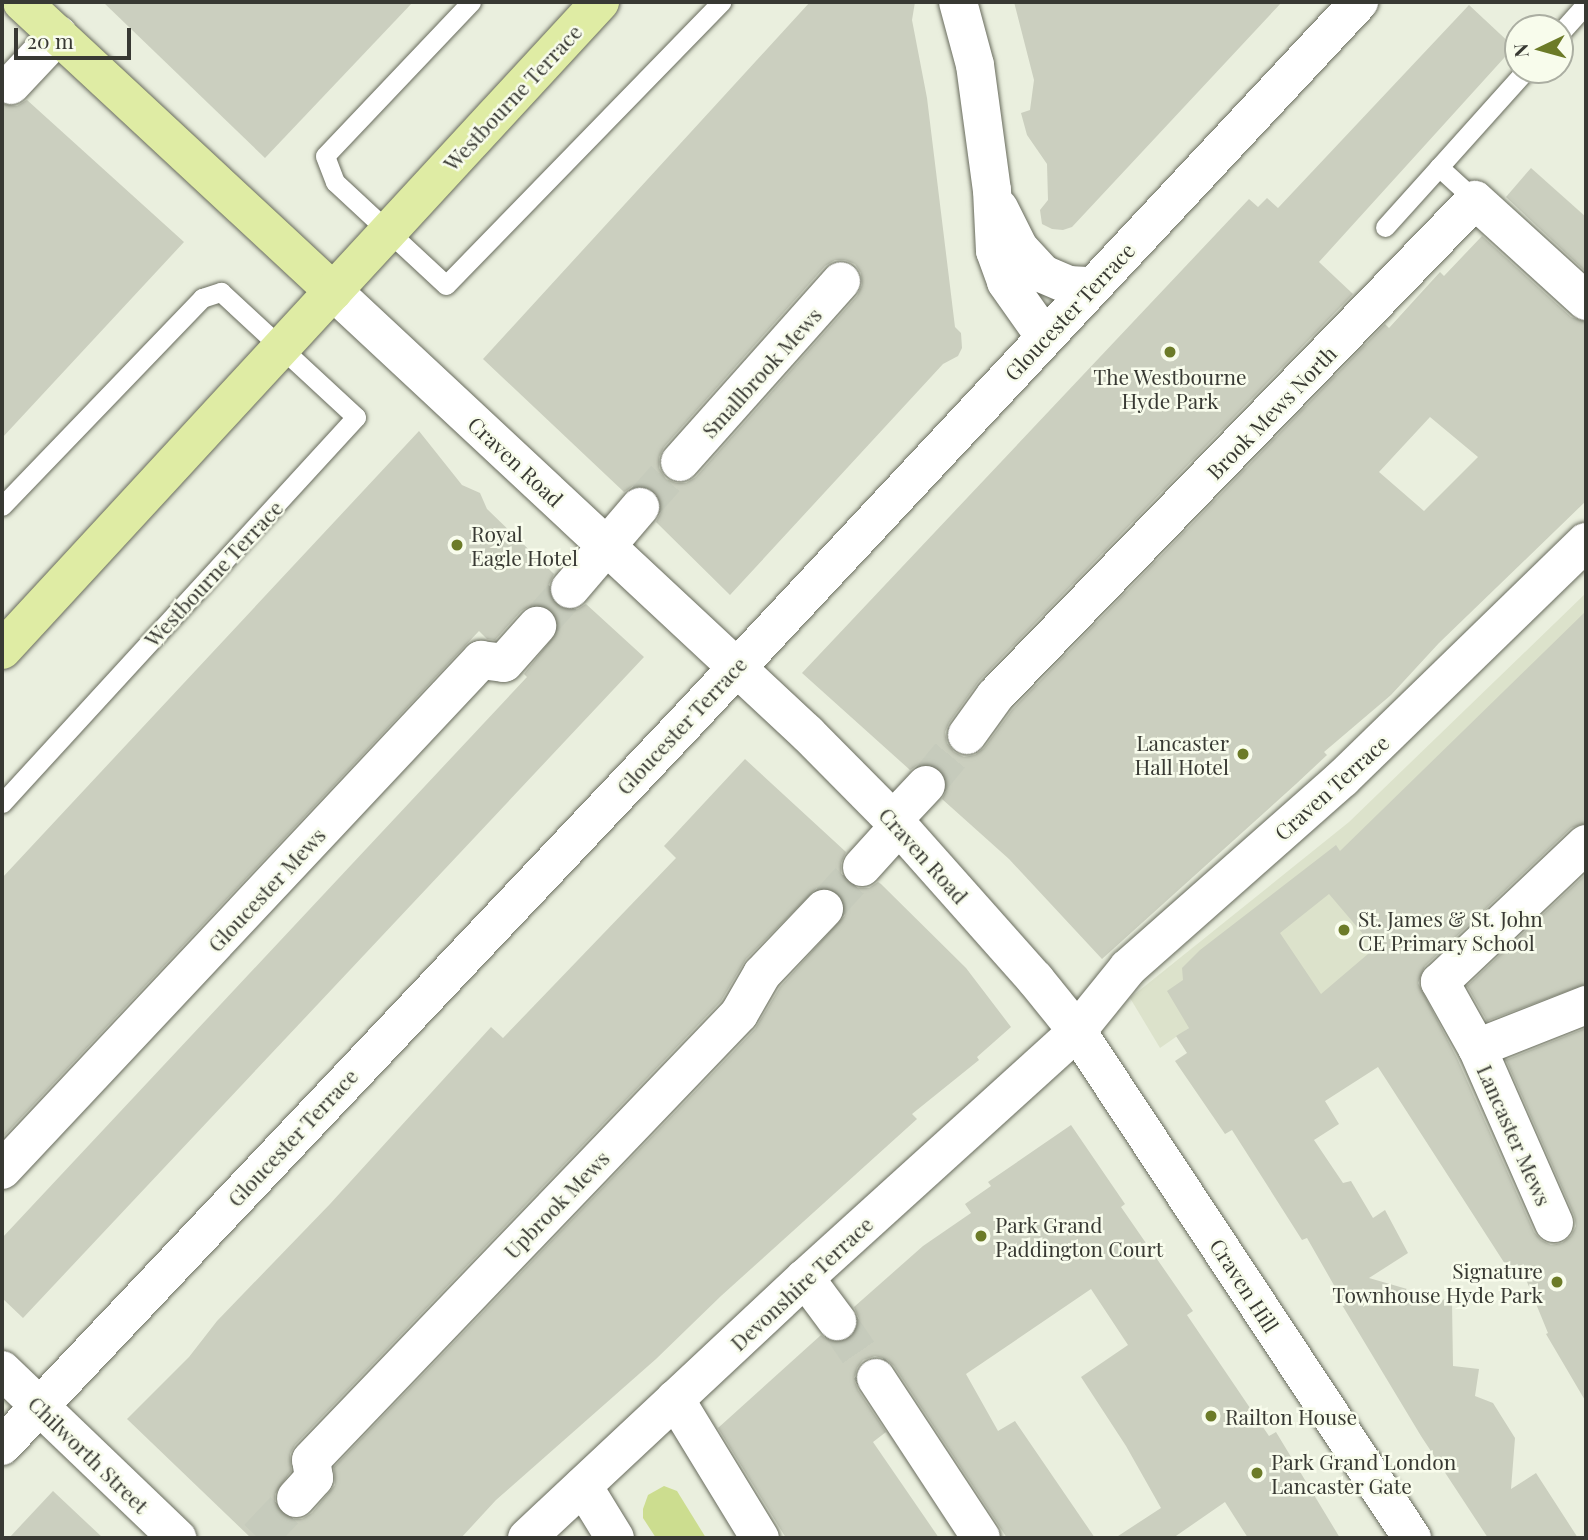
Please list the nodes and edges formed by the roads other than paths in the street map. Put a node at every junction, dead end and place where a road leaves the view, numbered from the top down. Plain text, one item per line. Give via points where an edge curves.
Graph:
1 (471, 2) edge
2 (600, 2) edge
3 (720, 2) edge
4 (958, 2) edge
5 (1359, 2) edge
6 (28, 4) edge
7 (1586, 4) edge
8 (1574, 17) edge
9 (58, 35) junction
10 (1513, 84) edge
11 (11, 85) dead end
12 (1439, 167) junction
13 (992, 190) junction
14 (1475, 200) junction
15 (1385, 227) dead end
16 (388, 232) junction
17 (841, 281) dead end
18 (1091, 286) junction
19 (333, 291) junction
20 (1586, 301) edge
21 (1045, 337) junction
22 (282, 348) junction
23 (680, 462) tunnel mouth
24 (2, 506) edge
25 (640, 508) tunnel mouth
26 (1586, 542) edge
27 (606, 545) junction
28 (570, 589) tunnel mouth
29 (537, 626) tunnel mouth
30 (2, 650) edge
31 (736, 667) junction
32 (967, 735) tunnel mouth
33 (926, 785) tunnel mouth
34 (2, 803) edge
35 (896, 823) junction
36 (1586, 844) edge
37 (862, 867) tunnel mouth
38 (824, 909) tunnel mouth
39 (1586, 1005) edge
40 (1077, 1031) junction
41 (1477, 1048) junction
42 (2, 1170) edge
43 (1554, 1223) dead end
44 (805, 1278) junction
45 (837, 1321) tunnel mouth
46 (2, 1370) edge
47 (876, 1378) tunnel mouth
48 (675, 1399) junction
49 (39, 1405) junction
50 (2, 1447) edge
51 (583, 1486) junction
52 (296, 1498) tunnel mouth
53 (177, 1538) edge
54 (527, 1538) edge
55 (615, 1538) edge
56 (760, 1538) edge
57 (981, 1538) edge
58 (1412, 1538) edge

1 - 16 lane via 325,156 335,182
2 - 16 main road, Westbourne Terrace
3 - 16 lane via 446,285
4 - 13 street via 975,65
5 - 18 street, Gloucester Terrace
6 - 9 main road, Craven Road
7 - 8 lane
9 - 11 street
9 - 19 main road, Craven Road
10 - 12 lane
12 - 14 lane
12 - 15 lane
13 - 18 street via 1009,232 1043,274 1069,285
13 - 21 street via 995,251 1006,282
14 - 20 street
14 - 32 street, Brook Mews North via 995,696
16 - 19 main road, Westbourne Terrace
17 - 23 street, Smallbrook Mews
18 - 21 street, Gloucester Terrace
19 - 22 main road, Westbourne Terrace
19 - 27 street, Craven Road
21 - 31 street, Gloucester Terrace
22 - 24 lane, Westbourne Terrace via 221,292 202,298
22 - 30 main road, Westbourne Terrace
22 - 34 lane, Westbourne Terrace via 356,417
25 - 27 street
26 - 40 street, Craven Terrace via 1351,770 1128,968
27 - 28 street
27 - 31 street, Craven Road
29 - 42 street, Gloucester Mews via 503,663 481,660
31 - 35 street, Craven Road
31 - 49 street, Gloucester Terrace
33 - 35 street
35 - 37 street
35 - 40 street, Craven Road
36 - 41 street, Lancaster Mews via 1440,982
38 - 52 street, Upbrook Mews via 762,974 739,1014 311,1460 314,1478
39 - 41 street, Lancaster Mews
40 - 44 street, Devonshire Terrace
40 - 58 street, Craven Hill
41 - 43 street, Lancaster Mews
44 - 45 street
44 - 48 street, Devonshire Terrace
46 - 49 street, Chilworth Street
47 - 57 street
48 - 51 street, Devonshire Terrace
48 - 56 street
49 - 50 street, Gloucester Terrace
49 - 53 street, Chilworth Street
51 - 54 street, Devonshire Terrace
51 - 55 street

